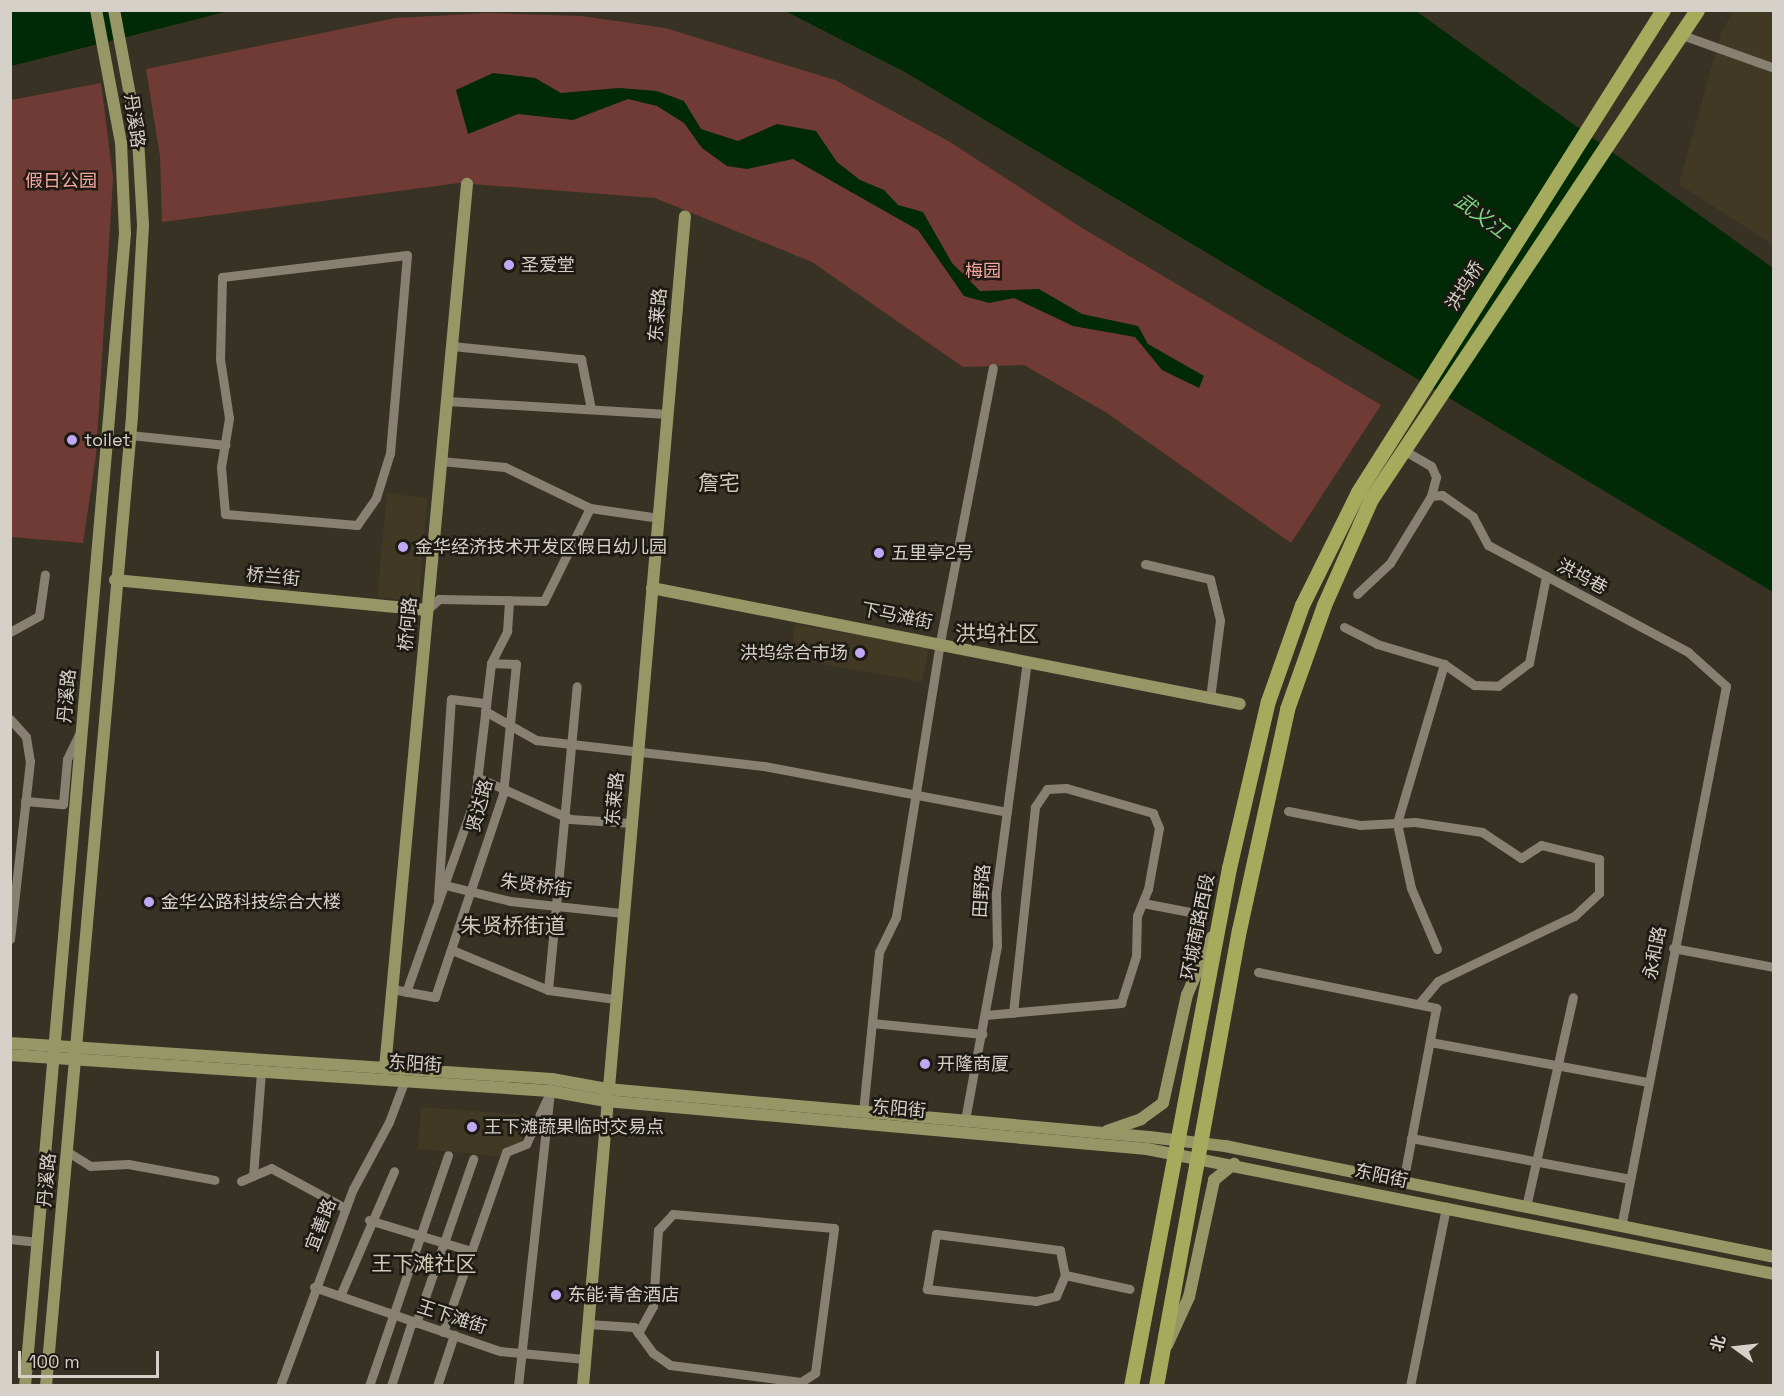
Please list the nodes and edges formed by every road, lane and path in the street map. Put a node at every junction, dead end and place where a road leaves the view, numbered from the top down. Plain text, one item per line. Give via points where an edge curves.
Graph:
1 (96, 10) edge
2 (114, 10) edge
3 (1663, 10) edge
4 (1697, 10) edge
5 (1682, 35) junction
6 (1773, 68) edge
7 (467, 184) dead end
8 (685, 216) dead end
9 (452, 346) junction
10 (993, 369) dead end
11 (447, 401) junction
12 (591, 409) junction
13 (668, 414) junction
14 (130, 435) junction
15 (225, 445) junction
16 (1405, 451) junction
17 (441, 460) junction
18 (1365, 496) junction
19 (1431, 496) junction
20 (590, 508) junction
21 (658, 518) junction
22 (1145, 564) dead end
23 (45, 574) dead end
24 (1546, 576) junction
25 (115, 580) junction
26 (652, 588) junction
27 (1357, 594) dead end
28 (509, 600) junction
29 (427, 610) junction
30 (1344, 627) dead end
31 (10, 632) edge
32 (940, 642) junction
33 (1027, 662) junction
34 (491, 663) junction
35 (1444, 664) junction
36 (578, 686) dead end
37 (1726, 686) joint
38 (1210, 698) junction
39 (1240, 704) dead end
40 (486, 707) junction
41 (10, 718) edge
42 (510, 725) junction
43 (82, 728) junction
44 (571, 744) junction
45 (637, 753) junction
46 (477, 777) junction
47 (504, 787) junction
48 (915, 798) junction
49 (25, 801) junction
50 (1288, 811) dead end
51 (1007, 812) junction
52 (564, 816) junction
53 (631, 823) junction
54 (1397, 823) junction
55 (20, 835) junction
56 (10, 845) edge
57 (445, 885) junction
58 (471, 891) junction
59 (1143, 903) junction
60 (555, 906) junction
61 (437, 910) junction
62 (623, 913) junction
63 (1195, 913) dead end
64 (1219, 919) junction
65 (10, 939) edge
66 (1673, 948) junction
67 (1437, 949) dead end
68 (452, 950) junction
69 (1773, 967) edge
70 (1258, 972) dead end
71 (392, 989) junction
72 (548, 990) junction
73 (406, 992) junction
74 (1573, 997) dead end
75 (615, 999) junction
76 (1419, 1004) junction
77 (1013, 1013) junction
78 (985, 1016) junction
79 (872, 1023) junction
80 (982, 1034) junction
81 (1430, 1042) junction
82 (10, 1043) edge
83 (56, 1053) junction
84 (10, 1055) edge
85 (77, 1055) junction
86 (1556, 1065) junction
87 (385, 1068) junction
88 (261, 1072) junction
89 (404, 1082) junction
90 (1648, 1082) junction
91 (550, 1091) junction
92 (606, 1095) junction
93 (863, 1112) junction
94 (965, 1120) junction
95 (1102, 1133) junction
96 (1411, 1138) junction
97 (1173, 1147) junction
98 (1197, 1150) junction
99 (68, 1152) junction
100 (448, 1155) dead end
101 (473, 1159) dead end
102 (1536, 1161) junction
103 (1234, 1164) junction
104 (394, 1171) dead end
105 (253, 1176) junction
106 (1630, 1179) junction
107 (214, 1180) dead end
108 (241, 1181) dead end
109 (1403, 1182) junction
110 (1526, 1207) junction
111 (345, 1208) junction
112 (1446, 1208) junction
113 (369, 1220) junction
114 (1621, 1227) junction
115 (419, 1236) junction
116 (10, 1239) edge
117 (38, 1242) junction
118 (444, 1242) junction
119 (471, 1251) junction
120 (1773, 1257) edge
121 (1773, 1274) edge
122 (1065, 1275) junction
123 (314, 1287) junction
124 (1130, 1289) dead end
125 (340, 1296) junction
126 (392, 1315) junction
127 (414, 1322) junction
128 (588, 1324) junction
129 (443, 1332) junction
130 (638, 1333) junction
131 (454, 1335) junction
132 (521, 1354) junction
133 (585, 1359) junction
134 (1160, 1360) junction
135 (25, 1386) edge
136 (46, 1386) edge
137 (280, 1386) edge
138 (369, 1386) edge
139 (391, 1386) edge
140 (437, 1386) edge
141 (518, 1386) edge
142 (583, 1386) edge
143 (1131, 1386) edge
144 (1156, 1386) edge
145 (1410, 1386) edge

1 - 43 main road, 丹溪路 via 121,143 125,234
2 - 14 main road, 丹溪路 via 138,138 143,225
3 - 18 main road, 洪坞桥
4 - 5 main road
5 - 6 street
5 - 16 main road
7 - 9 main road, 桥何路
8 - 13 main road, 东莱路
9 - 11 main road, 桥何路
9 - 12 street via 581,359
10 - 32 street
11 - 12 street
11 - 17 main road, 桥何路
12 - 13 street
13 - 21 main road, 东莱路
14 - 15 street
14 - 25 main road, 丹溪路
15 - 15 street via 225,514 357,525 376,498 390,453 407,255 222,277 220,359 229,417
16 - 18 main road
16 - 19 street via 1431,466 1436,477
17 - 20 street via 505,467
17 - 29 main road, 桥何路
18 - 64 main road, 环城南路西段 via 1302,605 1268,701
18 - 98 main road via 1287,709
19 - 24 street, 洪坞巷 via 1442,495 1473,517 1488,545
19 - 27 street via 1390,562
20 - 21 street
20 - 28 street via 544,601
21 - 26 main road, 东莱路
22 - 38 street via 1210,579 1220,620
23 - 31 street via 39,616
24 - 35 street via 1529,663 1519,675 1498,686 1474,685
24 - 37 street, 洪坞巷 via 1688,652
25 - 29 main road, 桥兰街
25 - 85 main road, 丹溪路
26 - 32 main road, 下马滩街
26 - 45 main road, 东莱路
28 - 29 street via 439,599
28 - 34 street via 507,631
29 - 71 main road, 桥何路
30 - 35 street via 1377,644
32 - 33 main road, 下马滩街
32 - 48 street
33 - 38 main road, 下马滩街
33 - 51 street, 田野路
34 - 40 street
34 - 42 street, 贤达路 via 516,664
35 - 54 street
36 - 44 street
37 - 66 street, 永和路
38 - 39 main road, 下马滩街
40 - 42 street
40 - 46 street
40 - 61 street via 451,699
41 - 49 street via 26,736
42 - 44 street via 536,740
42 - 47 street, 贤达路
43 - 49 street via 67,759 63,804
43 - 83 main road, 丹溪路
44 - 45 street
44 - 52 street
45 - 48 street via 764,766
45 - 53 main road, 东莱路
46 - 47 street
46 - 57 street
47 - 52 street
47 - 58 street, 贤达路
48 - 51 street
48 - 79 street via 896,917 879,952
49 - 55 street
50 - 54 street via 1360,825
51 - 78 street, 田野路 via 996,893 997,946
52 - 53 street
52 - 60 street
53 - 62 main road, 东莱路
54 - 67 street via 1411,888
54 - 76 street via 1482,832 1521,858 1541,845 1599,859 1599,893 1574,916 1438,981
55 - 56 street
55 - 65 street
57 - 58 street, 朱贤桥街
57 - 61 street
58 - 60 street, 朱贤桥街
58 - 68 street, 贤达路
59 - 63 street
59 - 77 street via 1136,956 1121,1003
59 - 77 street via 1159,828 1153,813 1066,788 1047,789 1035,807
60 - 62 street, 朱贤桥街
60 - 72 street
61 - 73 street
62 - 75 main road, 东莱路
64 - 95 main road via 1187,995 1163,1103 1141,1119
64 - 97 main road, 环城南路西段
66 - 69 street
66 - 90 street, 永和路
68 - 72 street
68 - 73 street, 贤达路 via 435,997
70 - 76 street
71 - 73 street, 贤达路
71 - 87 main road, 桥何路
72 - 75 street
74 - 86 street
75 - 92 main road, 东莱路
76 - 81 street via 1436,1008
77 - 78 street
78 - 80 street, 田野路
79 - 80 street
79 - 93 street
80 - 94 street, 田野路
81 - 86 street
81 - 96 street
82 - 83 main road, 东阳街
83 - 84 main road, 东阳街
83 - 85 main road, 东阳街
83 - 117 main road, 丹溪路
85 - 87 main road, 东阳街
85 - 88 main road, 东阳街
85 - 99 main road, 丹溪路
86 - 90 street
86 - 102 street
87 - 92 main road, 东阳街 via 552,1079
88 - 89 main road, 东阳街
88 - 105 street
89 - 91 main road, 东阳街
89 - 111 street, 宜善路
90 - 106 street, 永和路
91 - 92 main road, 东阳街
91 - 119 street via 526,1144 506,1152
91 - 132 street
92 - 93 main road, 东阳街
92 - 97 main road, 东阳街
92 - 128 main road, 东莱路
93 - 94 main road, 东阳街
94 - 95 main road, 东阳街
95 - 97 main road, 东阳街
96 - 102 street
96 - 109 street
97 - 98 main road, 东阳街
97 - 143 main road, 环城南路西段
98 - 103 main road, 东阳街
98 - 109 main road, 东阳街
98 - 134 main road
99 - 107 street via 90,1166 128,1164
99 - 136 main road, 丹溪路
100 - 115 street
101 - 118 street
102 - 106 street
102 - 110 street
103 - 112 main road, 东阳街
103 - 134 main road via 1214,1180 1189,1297
104 - 113 street
105 - 108 street
105 - 111 street via 271,1168
106 - 114 street, 永和路
109 - 110 main road, 东阳街
110 - 114 main road, 东阳街
111 - 123 street, 宜善路
112 - 121 main road, 东阳街
112 - 145 street
113 - 115 street
113 - 125 street
114 - 120 main road, 东阳街
115 - 118 street
115 - 126 street
116 - 117 street
117 - 135 main road, 丹溪路
118 - 119 street
118 - 127 street
119 - 129 street
122 - 122 street via 1060,1250 936,1234 927,1289 1036,1301 1056,1296
122 - 124 street
123 - 125 street, 王下滩街
123 - 137 street, 宜善路
125 - 126 street, 王下滩街
126 - 127 street, 王下滩街
126 - 138 street
127 - 129 street, 王下滩街
127 - 139 street
128 - 130 street via 634,1328
128 - 133 main road, 东莱路
129 - 131 street, 王下滩街
130 - 130 street via 670,1365 801,1382 815,1373 834,1228 673,1214 658,1230 653,1306
131 - 132 street, 王下滩街
131 - 140 street
132 - 133 street, 王下滩街
132 - 141 street
133 - 142 main road, 东莱路
134 - 144 main road

